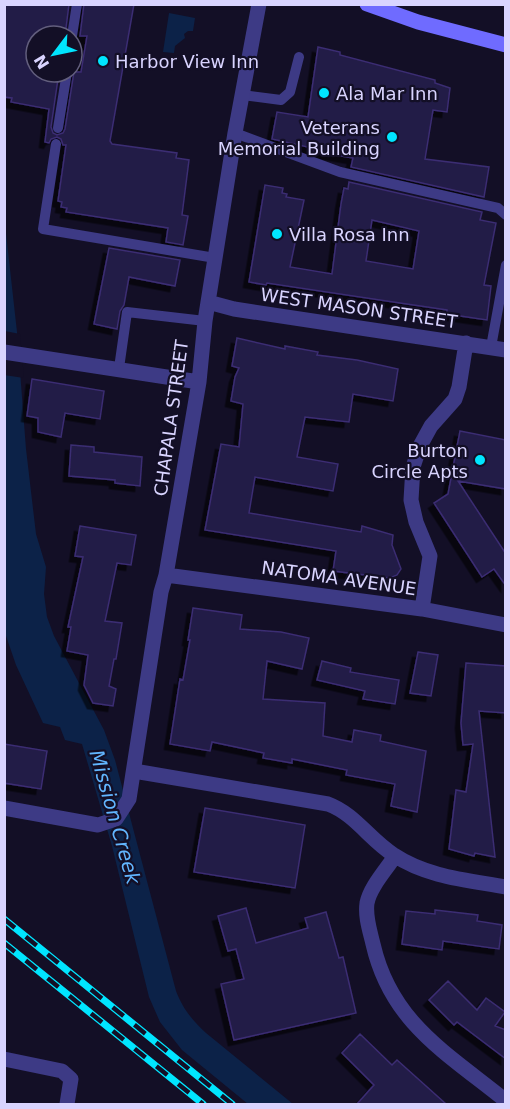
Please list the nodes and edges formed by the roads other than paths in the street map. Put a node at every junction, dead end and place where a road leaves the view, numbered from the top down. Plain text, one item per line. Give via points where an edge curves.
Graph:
1 (77, 4) edge
2 (259, 4) edge
3 (367, 4) edge
4 (74, 24) edge
5 (506, 45) edge
6 (299, 57) dead end
7 (65, 84) edge
8 (242, 95) junction
9 (58, 128) dead end
10 (235, 133) junction
11 (56, 144) dead end
12 (506, 215) edge
13 (215, 258) junction
14 (506, 265) edge
15 (208, 302) junction
16 (204, 321) junction
17 (466, 343) junction
18 (498, 348) edge
19 (4, 352) edge
20 (119, 368) junction
21 (199, 382) junction
22 (166, 575) junction
23 (422, 609) junction
24 (506, 625) edge
25 (134, 771) junction
26 (4, 808) edge
27 (395, 856) junction
28 (506, 887) edge
29 (4, 1059) edge
30 (506, 1101) edge
31 (67, 1104) edge

1 - 4 lane
2 - 8 street, CHAPALA STREET
3 - 5 main road
6 - 8 lane via 290,92 281,100
7 - 9 lane
8 - 10 street, CHAPALA STREET
10 - 12 lane via 340,172 498,208
10 - 13 street, CHAPALA STREET
11 - 13 lane via 43,229
13 - 15 street, CHAPALA STREET
14 - 18 lane
15 - 16 street, CHAPALA STREET
15 - 17 street, WEST MASON STREET
16 - 20 lane via 128,312
16 - 21 street, CHAPALA STREET
17 - 18 street, WEST MASON STREET
17 - 23 street via 455,399 431,426 413,467 411,500 430,556
19 - 20 street
20 - 21 street
21 - 22 street, CHAPALA STREET
22 - 23 street, NATOMA AVENUE
22 - 25 street, CHAPALA STREET
23 - 24 street, NATOMA AVENUE
25 - 26 street, CHAPALA STREET via 126,805 103,825
25 - 27 street via 328,804 341,809
27 - 28 street via 440,875
27 - 30 street via 372,891 366,913 385,983 425,1036
29 - 31 street via 62,1071 71,1079

